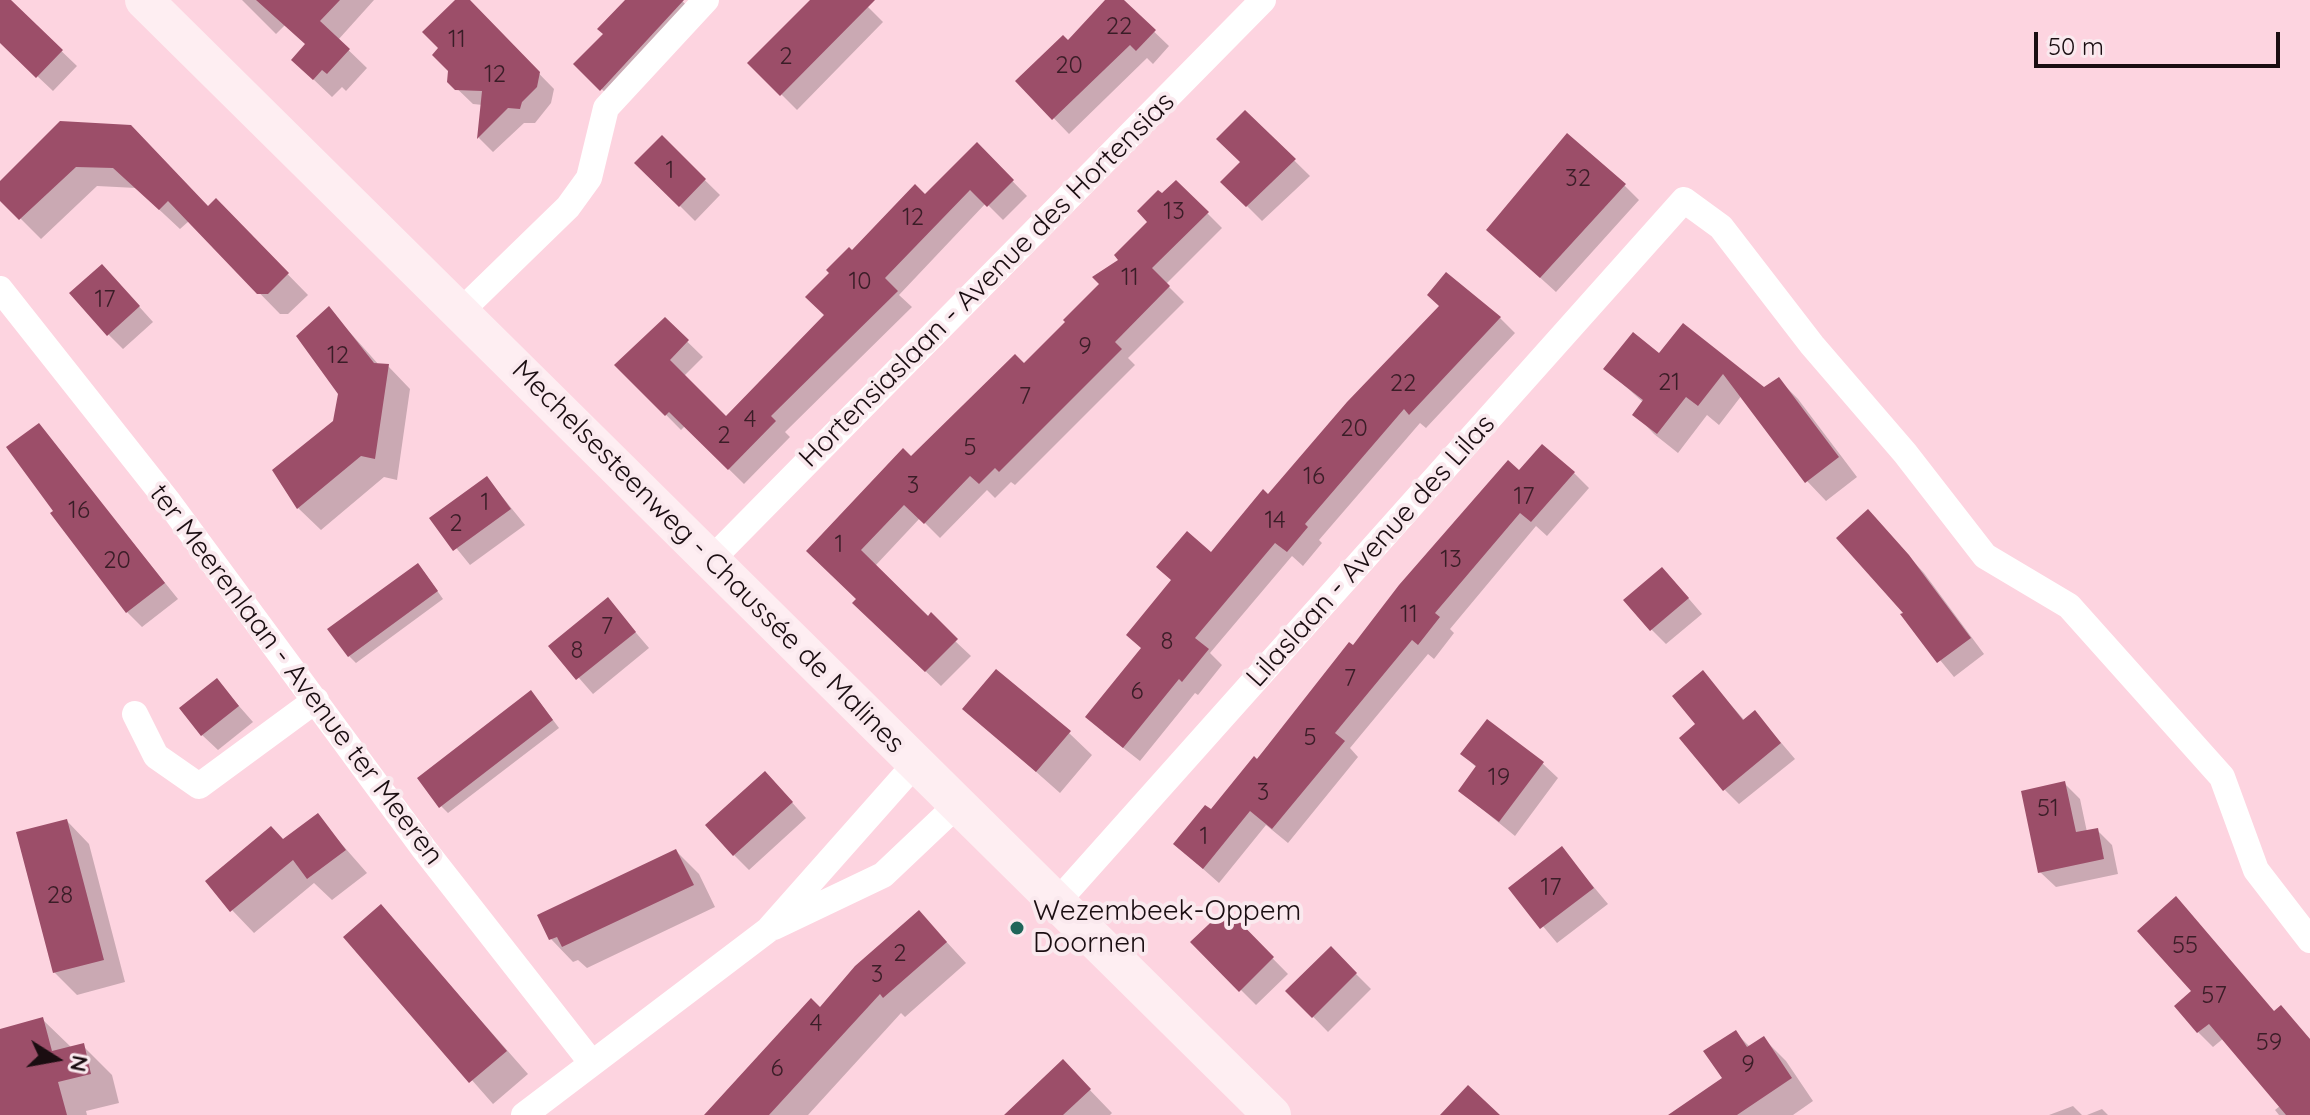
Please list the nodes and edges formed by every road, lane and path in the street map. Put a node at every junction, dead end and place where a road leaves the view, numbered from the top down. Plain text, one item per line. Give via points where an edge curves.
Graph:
1 (144, 0) edge
2 (706, 0) edge
3 (1263, 0) edge
4 (0, 289) edge
5 (460, 312) junction
6 (711, 560) junction
7 (316, 700) junction
8 (135, 714) dead end
9 (916, 763) junction
10 (958, 804) junction
11 (1057, 902) junction
12 (768, 930) junction
13 (2310, 940) edge
14 (591, 1062) junction
15 (524, 1115) edge
16 (1272, 1115) edge

1 - 5 main road, Mechelsesteenweg - Chaussée de Malines
2 - 5 street via 606,108 589,178 568,207
3 - 6 street, Hortensiaslaan - Avenue des Hortensias
4 - 7 street, ter Meerenlaan - Avenue ter Meeren
5 - 6 main road, Mechelsesteenweg - Chaussée de Malines
6 - 9 main road, Mechelsesteenweg - Chaussée de Malines
7 - 8 street via 199,786 156,756
7 - 14 street, ter Meerenlaan - Avenue ter Meeren via 424,849
9 - 10 main road, Mechelsesteenweg - Chaussée de Malines
9 - 12 street
10 - 11 main road, Mechelsesteenweg - Chaussée de Malines
10 - 12 street via 883,875
11 - 13 street, Lilaslaan - Avenue des Lilas via 1684,200 1721,227 1985,556 2069,606 2222,777 2256,870
11 - 16 main road, Mechelsesteenweg - Chaussée de Malines
12 - 14 street
14 - 15 street

